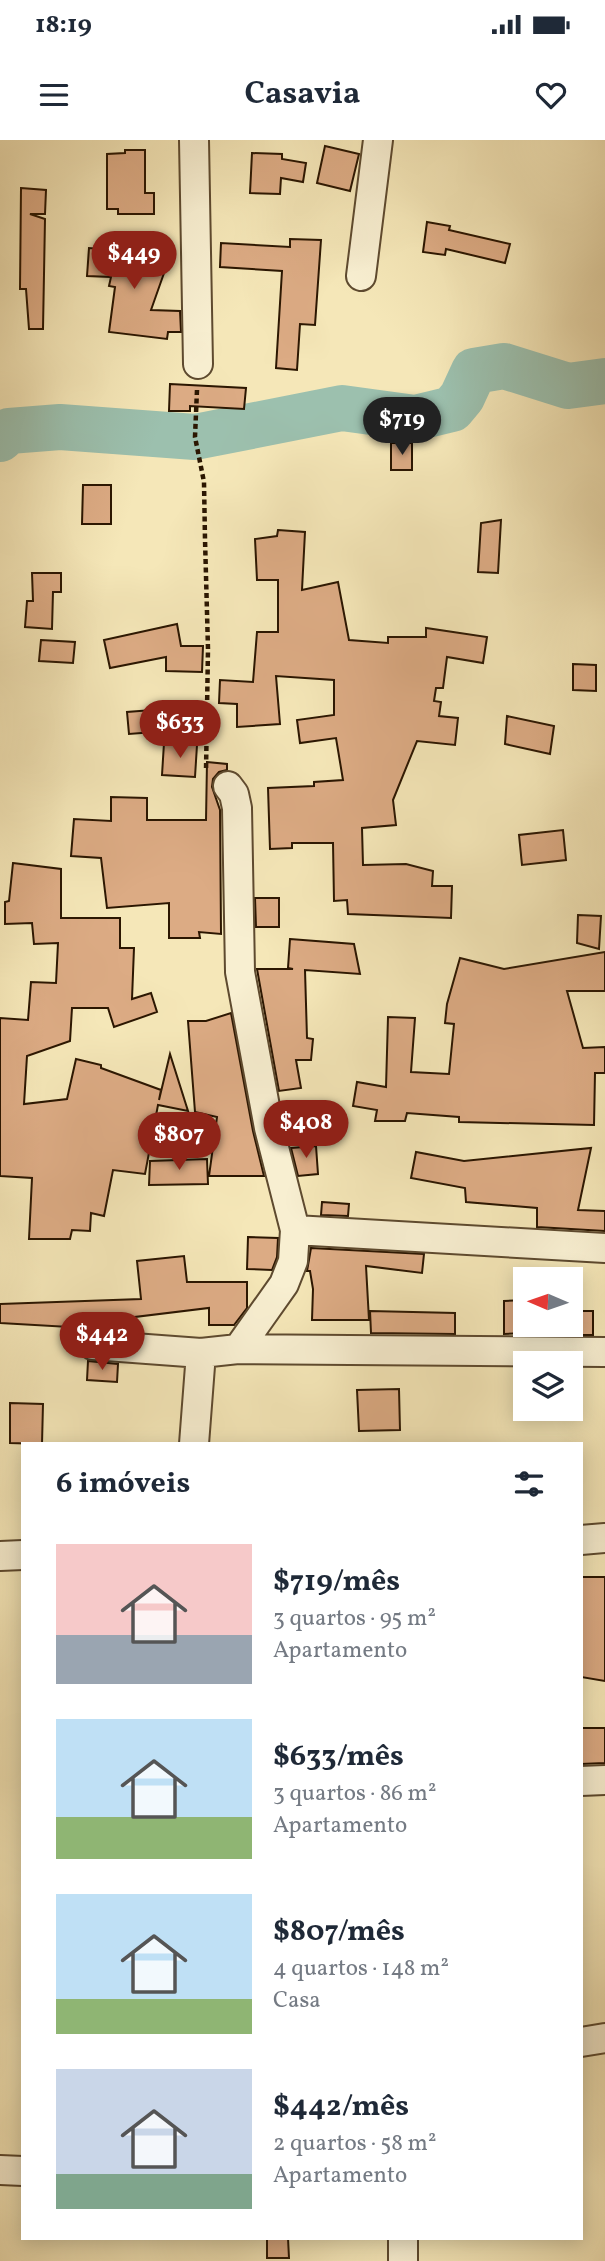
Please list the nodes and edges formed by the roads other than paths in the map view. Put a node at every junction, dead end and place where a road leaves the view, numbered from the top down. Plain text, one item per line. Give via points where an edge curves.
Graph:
1 (194, 140) edge
2 (378, 140) edge
3 (361, 276) dead end
4 (198, 364) road end
5 (228, 786) road end
6 (295, 1230) junction
7 (605, 1248) edge
8 (93, 1345) dead end
9 (238, 1349) junction
10 (605, 1352) edge
11 (201, 1353) junction
12 (194, 1442) edge
13 (605, 1538) edge
14 (583, 1540) edge
15 (21, 1555) edge
16 (0, 1556) edge
17 (605, 1780) edge
18 (583, 1781) edge
19 (605, 2038) edge
20 (583, 2042) edge
21 (0, 2171) edge
22 (21, 2171) edge
23 (403, 2240) edge
24 (403, 2261) edge

1 - 4 street
2 - 3 street
5 - 6 street via 237,808 240,972 269,1128
6 - 7 street
6 - 9 street via 293,1261 284,1284
8 - 11 street
9 - 10 street
9 - 11 street
11 - 12 street
13 - 14 street
15 - 16 street
17 - 18 street
19 - 20 street
21 - 22 street
23 - 24 street

